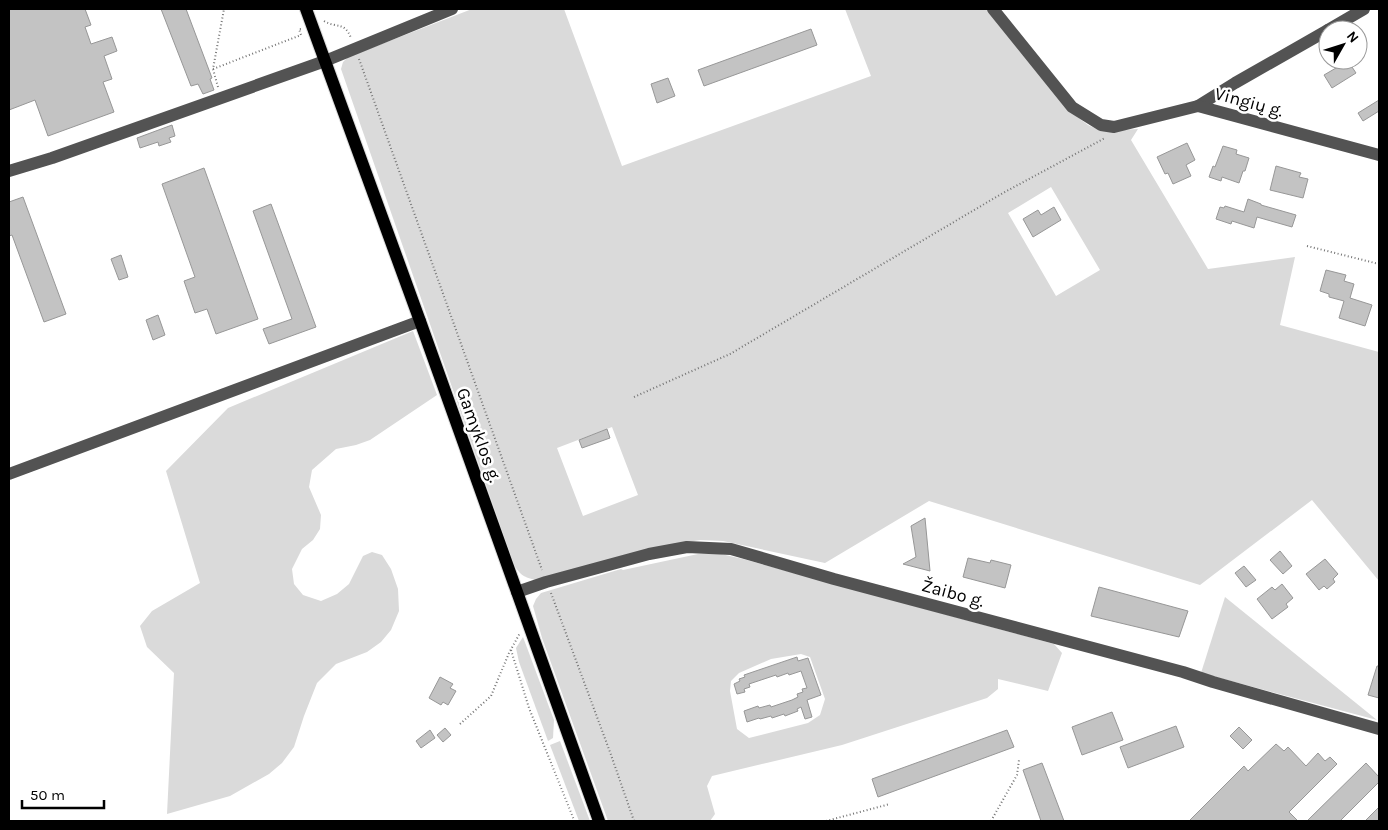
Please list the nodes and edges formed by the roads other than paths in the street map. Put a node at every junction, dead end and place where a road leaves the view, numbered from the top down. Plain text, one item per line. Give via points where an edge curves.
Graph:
1 (306, 9) edge
2 (452, 9) edge
3 (993, 9) edge
4 (1364, 9) edge
5 (1345, 20) edge
6 (1318, 36) edge
7 (325, 61) junction
8 (1198, 106) junction
9 (1379, 154) edge
10 (9, 171) edge
11 (420, 321) junction
12 (9, 474) edge
13 (517, 592) junction
14 (1379, 729) edge
15 (599, 821) edge

1 - 7 main road, Gamyklos g.
2 - 7 street
3 - 8 street via 1072,107 1100,125 1114,127
4 - 5 street, Vingių g.
6 - 8 street, Vingių g.
7 - 10 street
7 - 11 main road, Gamyklos g.
8 - 9 street, Vingių g.
11 - 12 street
11 - 13 main road, Gamyklos g.
13 - 14 street, Žaibo g. via 687,546 731,549
13 - 15 main road, Gamyklos g.

